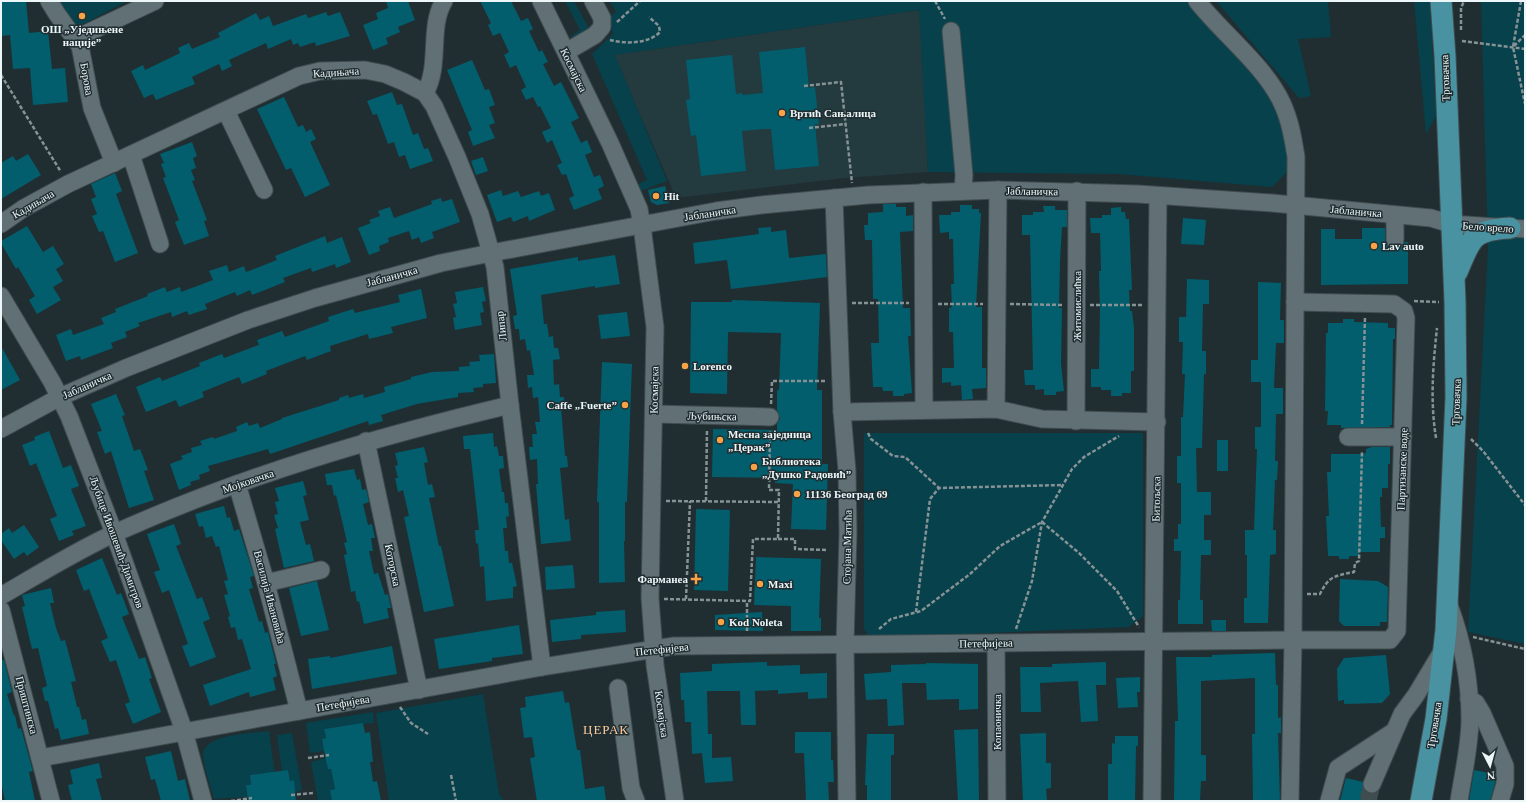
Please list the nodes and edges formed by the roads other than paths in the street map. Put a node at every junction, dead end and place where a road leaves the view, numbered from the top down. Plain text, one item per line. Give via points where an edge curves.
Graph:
1 (49, 1) edge
2 (155, 1) edge
3 (444, 1) edge
4 (541, 1) edge
5 (593, 1) edge
6 (1197, 1) edge
7 (1441, 1) edge
8 (951, 31) road end
9 (83, 34) dead end
10 (566, 52) junction
11 (424, 93) junction
12 (226, 111) junction
13 (131, 155) junction
14 (114, 163) junction
15 (264, 190) dead end
16 (998, 190) junction
17 (963, 191) junction
18 (1077, 191) junction
19 (923, 192) junction
20 (1158, 196) junction
21 (834, 198) junction
22 (1297, 206) junction
23 (1395, 215) junction
24 (1, 224) edge
25 (1451, 224) junction
26 (642, 226) junction
27 (1517, 228) edge
28 (1395, 240) dead end
29 (160, 244) dead end
30 (491, 253) junction
31 (1454, 278) junction
32 (1, 296) edge
33 (1295, 302) junction
34 (60, 397) junction
35 (510, 405) junction
36 (996, 409) junction
37 (924, 410) junction
38 (842, 412) junction
39 (654, 414) junction
40 (770, 417) road end
41 (1076, 421) junction
42 (1157, 422) junction
43 (1, 429) edge
44 (1355, 437) road end
45 (1403, 438) junction
46 (366, 441) junction
47 (237, 484) junction
48 (114, 533) junction
49 (321, 570) dead end
50 (266, 583) junction
51 (1, 596) edge
52 (1448, 602) junction
53 (1, 610) edge
54 (1147, 637) junction
55 (1293, 640) junction
56 (1004, 643) junction
57 (854, 644) junction
58 (654, 648) junction
59 (1444, 648) junction
60 (542, 667) junction
61 (618, 688) dead end
62 (419, 690) junction
63 (1469, 698) junction
64 (299, 711) junction
65 (184, 731) junction
66 (1393, 732) junction
67 (40, 758) junction
68 (1372, 784) tunnel mouth
69 (1461, 800) edge
70 (51, 801) edge
71 (203, 801) edge
72 (636, 801) edge
73 (675, 801) edge
74 (847, 801) edge
75 (997, 801) edge
76 (1152, 801) edge
77 (1290, 801) edge
78 (1329, 801) edge
79 (1421, 801) edge
80 (1500, 801) edge

1 - 14 street, Борова via 80,46 92,108
2 - 9 street
3 - 11 street via 438,14 431,80
4 - 10 street, Космајска
5 - 10 street via 603,22 597,34
6 - 22 street via 1263,73 1282,102 1295,150
7 - 25 main road, Трговачка
8 - 17 street via 964,175
10 - 26 street, Космајска via 639,209
11 - 12 street, Кадињача via 385,74 365,70 320,71 299,76
11 - 30 street, Липар via 434,106 454,150 480,214
12 - 13 street, Кадињача
12 - 15 street
13 - 14 street, Кадињача
13 - 29 street
14 - 24 street, Кадињача via 68,184
16 - 17 street, Јабланичка
16 - 18 street, Јабланичка
16 - 36 street
17 - 19 street, Јабланичка
18 - 20 street, Јабланичка
18 - 41 street, Житомислићка
19 - 21 street, Јабланичка
19 - 37 street
20 - 22 street, Јабланичка
20 - 42 street, Битољска
21 - 26 street, Јабланичка via 716,211
21 - 38 street, Стојана Матића
22 - 23 street, Јабланичка
22 - 33 street
23 - 25 street, Јабланичка via 1431,218
23 - 28 street
25 - 27 street, Бело врело
25 - 31 main road, Трговачка
26 - 30 street, Јабланичка via 619,228
26 - 39 street, Космајска via 655,327
27 - 31 main road via 1486,230 1476,236 1465,251
30 - 34 street, Јабланичка via 441,263 359,285 256,317 169,350
30 - 35 street, Липар via 495,267
31 - 52 main road, Трговачка via 1457,367
32 - 34 street, Љубице Ивошевић-Димитров
33 - 45 street, Партизанске воде via 1394,304 1404,311 1406,318
33 - 55 street
34 - 43 street, Јабланичка
34 - 48 street, Љубице Ивошевић-Димитров
35 - 46 street, Мојковачка
35 - 60 street, Липар
36 - 37 street
36 - 41 street via 1042,419
37 - 38 street
38 - 57 street, Стојана Матића via 846,448
39 - 40 street, Љубињска
39 - 58 street, Космајска via 650,502 650,598
41 - 42 street
42 - 54 street, Битољска
44 - 45 street
45 - 55 street, Партизанске воде via 1397,631 1390,640
46 - 47 street, Мојковачка
46 - 62 street, Которска
47 - 48 street, Мојковачка
47 - 50 street, Василија Ивановића
48 - 51 street, Мојковачка via 65,558
48 - 65 street, Љубице Ивошевић-Димитров
49 - 50 street
50 - 64 street, Василија Ивановића
52 - 59 main road, Трговачка
52 - 63 street via 1459,634
53 - 67 street, Приштинска
54 - 55 street, Петефијева
54 - 56 street, Петефијева
54 - 76 street, Битољска
55 - 77 street
56 - 57 street, Петефијева
56 - 75 street, Копаоничка
57 - 58 street, Петефијева
57 - 74 street, Стојана Матића
58 - 60 street, Петефијева
58 - 73 street, Космајска
59 - 66 street
59 - 79 main road, Трговачка via 1436,719
60 - 62 street, Петефијева
61 - 72 street via 631,788
62 - 64 street, Петефијева
63 - 69 street via 1470,719
63 - 80 street via 1476,703 1482,713 1504,766 1506,784
64 - 65 street, Петефијева
65 - 67 street, Петефијева
65 - 71 street, Љубице Ивошевић-Димитров
66 - 68 street
66 - 78 street via 1338,768
67 - 70 street, Приштинска

